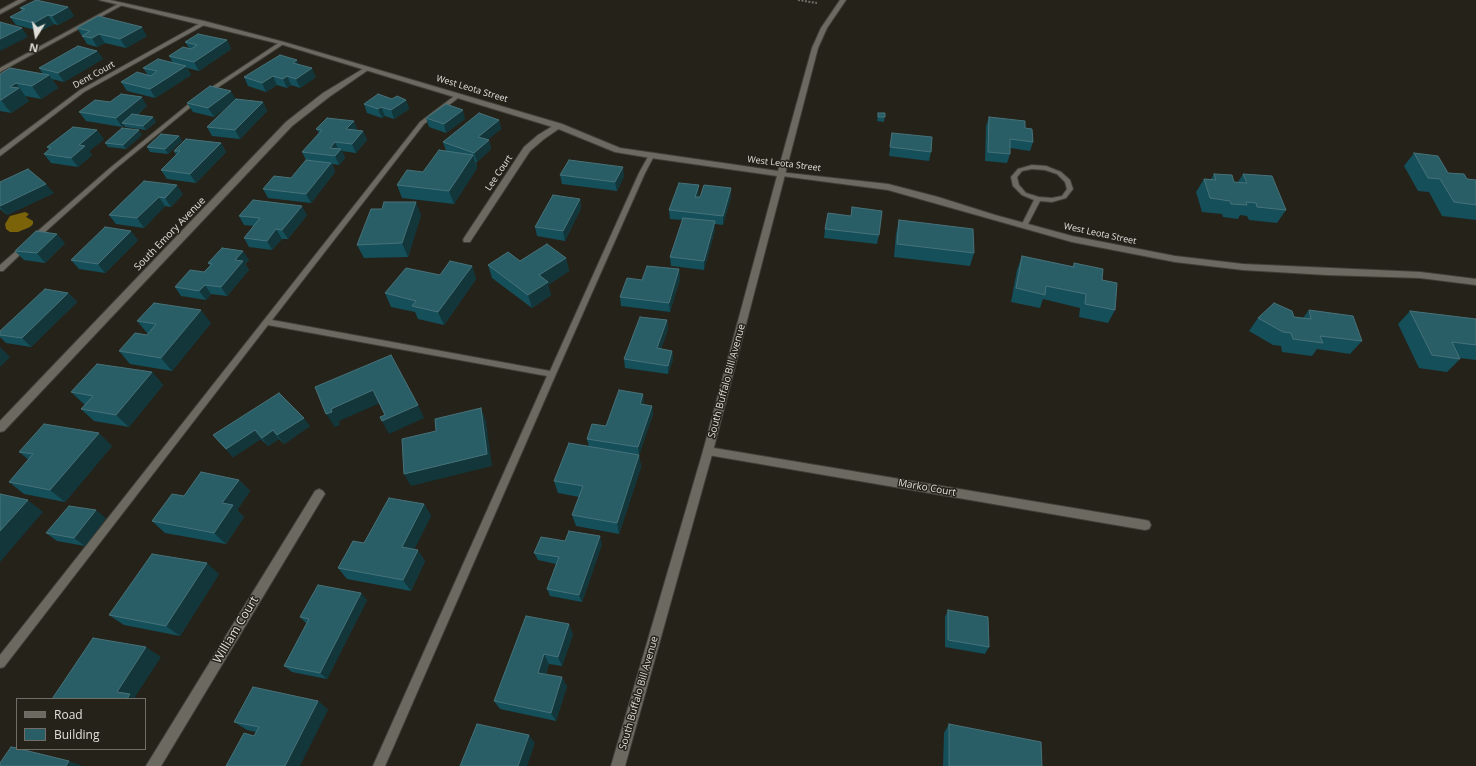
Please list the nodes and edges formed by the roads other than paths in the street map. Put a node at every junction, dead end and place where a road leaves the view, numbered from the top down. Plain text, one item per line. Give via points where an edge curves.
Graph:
1 (23, 0) edge
2 (102, 0) edge
3 (843, 0) edge
4 (122, 4) junction
5 (0, 12) edge
6 (204, 23) junction
7 (282, 43) junction
8 (368, 68) junction
9 (0, 70) edge
10 (459, 95) junction
11 (559, 126) junction
12 (0, 154) edge
13 (651, 156) junction
14 (782, 174) junction
15 (1038, 199) junction
16 (1024, 226) junction
17 (467, 240) dead end
18 (0, 269) edge
19 (1476, 282) edge
20 (266, 322) junction
21 (552, 374) junction
22 (0, 428) edge
23 (708, 451) junction
24 (319, 494) dead end
25 (1145, 525) dead end
26 (0, 663) edge
27 (153, 766) edge
28 (379, 766) edge
29 (618, 766) edge

1 - 5 street
2 - 4 street, West Leota Street
3 - 14 street, South Buffalo Bill Avenue via 824,28 815,48
4 - 6 street, West Leota Street
4 - 9 lane
6 - 7 street, West Leota Street
6 - 12 street, Dent Court via 82,91
7 - 8 street, West Leota Street
7 - 18 lane via 201,96 163,126
8 - 10 street, West Leota Street
8 - 22 street, South Emory Avenue via 326,95 289,124
10 - 11 street, West Leota Street
10 - 20 lane via 422,123
11 - 13 street, West Leota Street via 618,150
11 - 17 street, Lee Court via 527,149
13 - 14 street, West Leota Street
13 - 21 lane
14 - 16 street, West Leota Street via 888,187
14 - 23 street, South Buffalo Bill Avenue
15 - 15 lane via 1024,194 1016,186 1014,177 1020,170 1032,167 1046,168 1059,173 1068,181 1070,190 1064,197 1052,200
15 - 16 lane
16 - 19 street, West Leota Street via 1072,239 1175,259 1282,269 1420,275
20 - 21 lane
20 - 26 lane
21 - 28 lane
23 - 25 street, Marko Court
23 - 29 street, South Buffalo Bill Avenue
24 - 27 street, William Court

